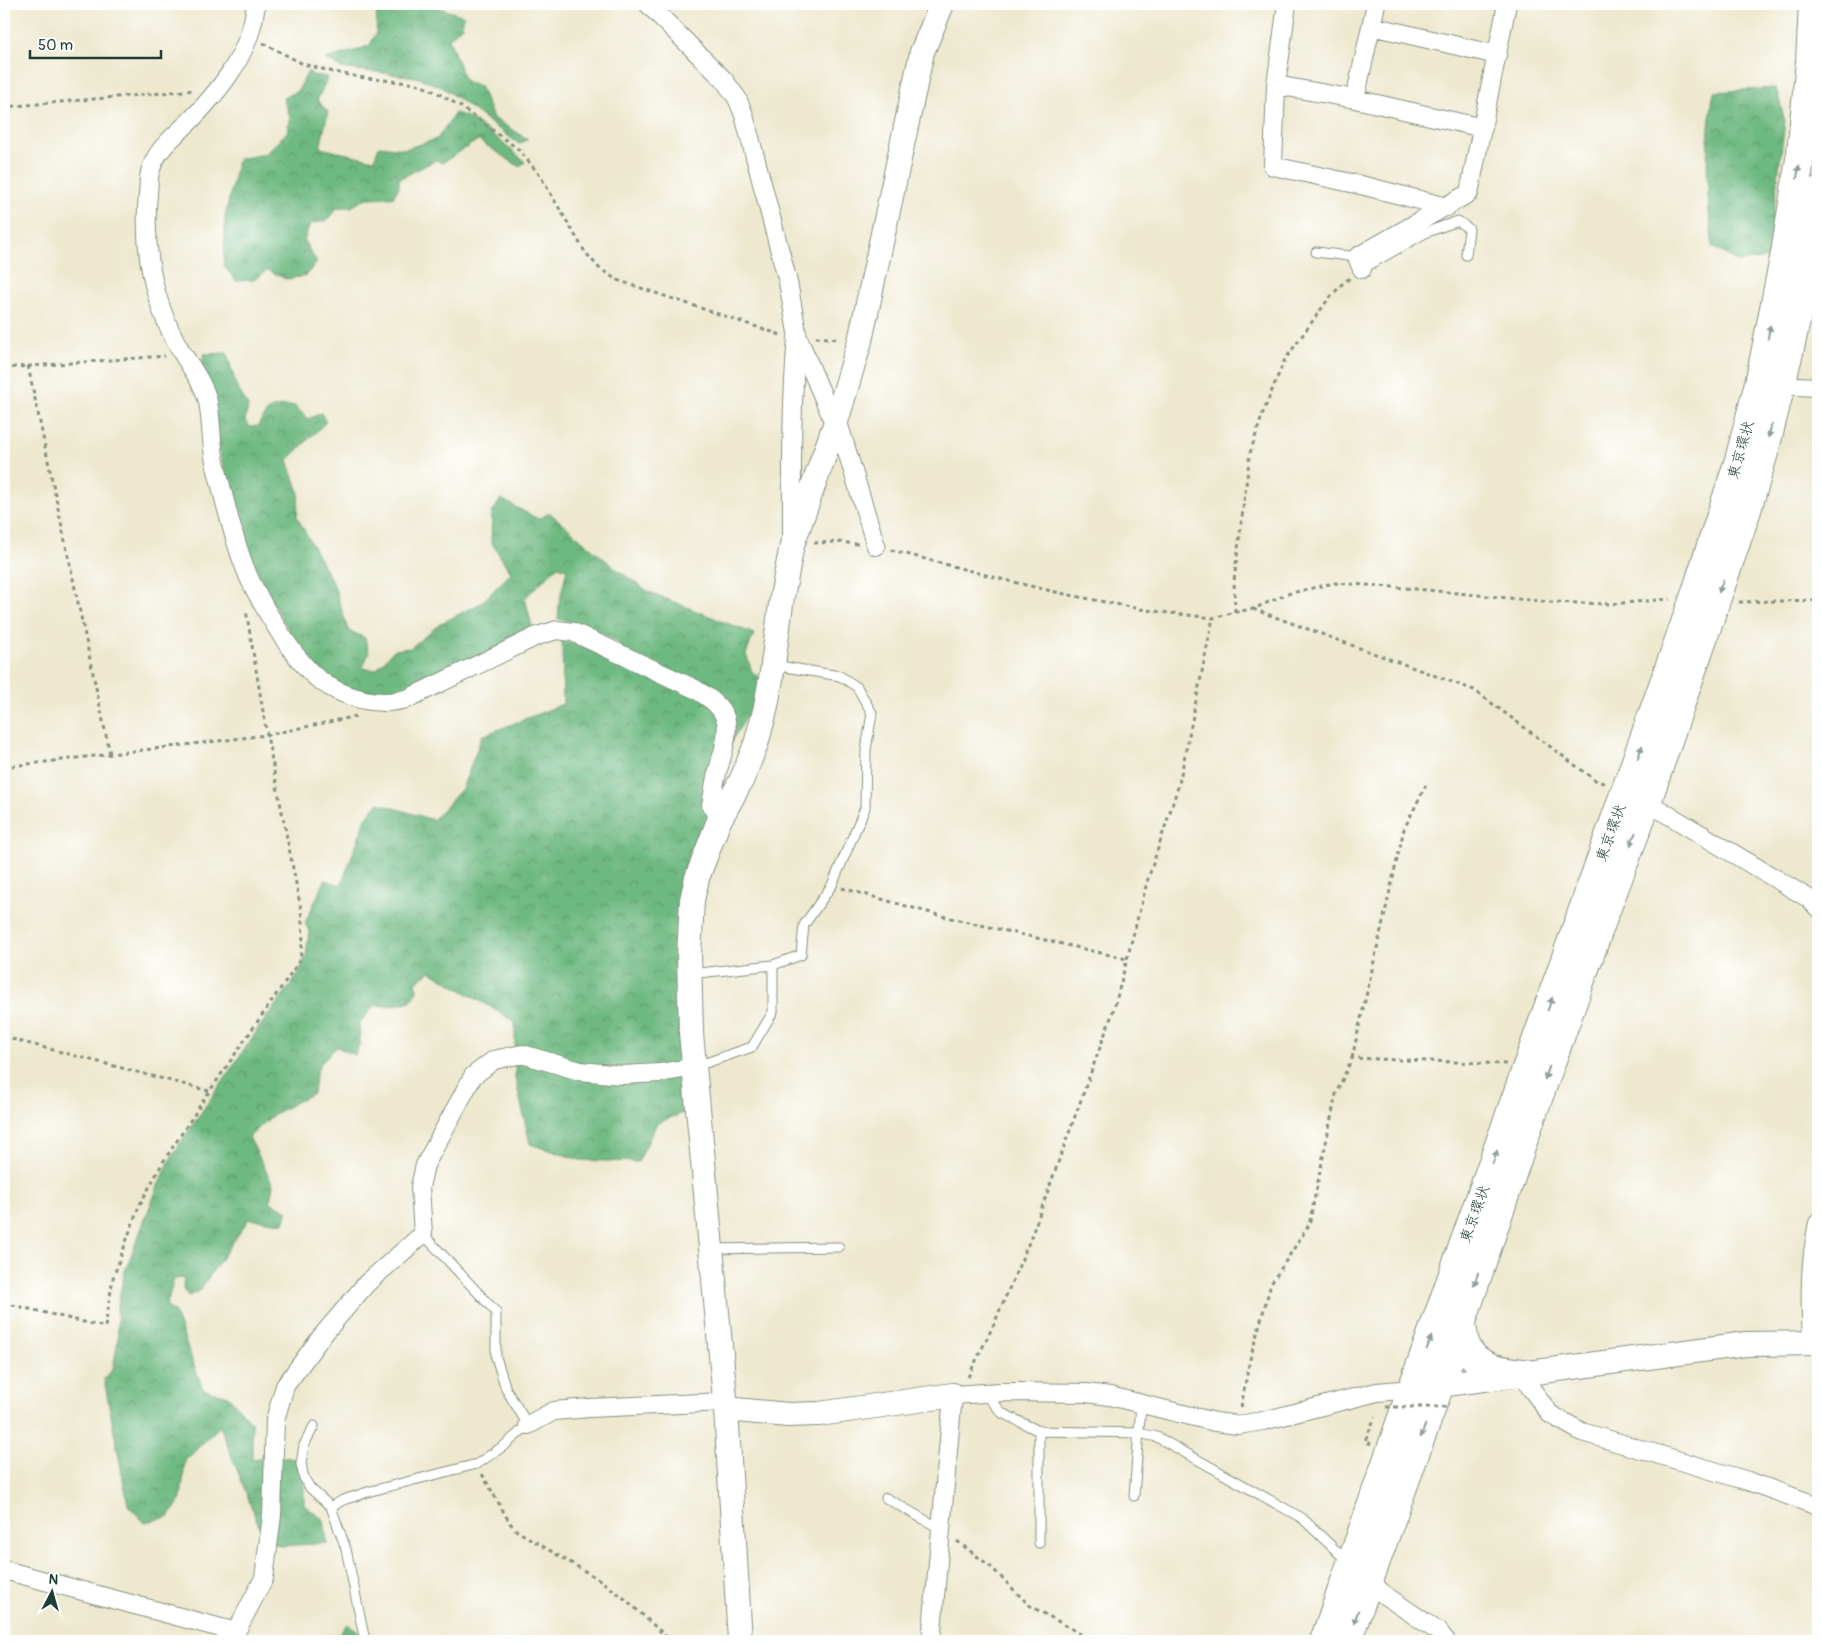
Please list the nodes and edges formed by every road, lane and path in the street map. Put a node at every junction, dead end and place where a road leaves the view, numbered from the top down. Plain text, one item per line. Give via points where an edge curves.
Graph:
1 (256, 4) edge
2 (648, 4) edge
3 (942, 4) edge
4 (1287, 4) edge
5 (1376, 4) edge
6 (1506, 4) edge
7 (1813, 4) edge
8 (1371, 26) junction
9 (249, 35) junction
10 (1497, 56) junction
11 (1276, 85) junction
12 (216, 91) junction
13 (1355, 99) junction
14 (4, 107) edge
15 (1483, 128) junction
16 (1818, 191) edge
17 (1447, 207) junction
18 (1424, 227) junction
19 (1316, 252) dead end
20 (1466, 256) dead end
21 (1359, 263) junction
22 (797, 338) junction
23 (860, 341) junction
24 (182, 354) junction
25 (28, 366) junction
26 (4, 368) edge
27 (1771, 382) junction
28 (1818, 387) edge
29 (836, 422) junction
30 (792, 545) junction
31 (876, 546) junction
32 (251, 583) junction
33 (1705, 599) junction
34 (1818, 600) edge
35 (1253, 609) junction
36 (1235, 612) junction
37 (1212, 618) junction
38 (773, 665) junction
39 (360, 715) dead end
40 (267, 735) junction
41 (110, 754) junction
42 (4, 767) edge
43 (1426, 786) dead end
44 (1636, 797) junction
45 (721, 819) junction
46 (832, 885) junction
47 (1818, 908) edge
48 (1127, 959) junction
49 (772, 964) junction
50 (689, 974) junction
51 (4, 1037) edge
52 (1352, 1058) junction
53 (1528, 1064) junction
54 (694, 1066) junction
55 (209, 1092) junction
56 (1818, 1222) edge
57 (423, 1234) junction
58 (839, 1247) dead end
59 (711, 1249) junction
60 (4, 1303) edge
61 (1462, 1321) junction
62 (1815, 1343) edge
63 (1526, 1372) junction
64 (1412, 1388) junction
65 (985, 1393) junction
66 (960, 1395) junction
67 (1443, 1396) junction
68 (1141, 1404) junction
69 (725, 1405) junction
70 (1386, 1407) dead end
71 (528, 1425) junction
72 (1238, 1425) junction
73 (314, 1426) dead end
74 (1039, 1431) junction
75 (1139, 1433) junction
76 (477, 1464) junction
77 (1134, 1496) dead end
78 (886, 1498) dead end
79 (1818, 1506) edge
80 (331, 1507) junction
81 (941, 1529) junction
82 (1039, 1543) dead end
83 (4, 1570) edge
84 (1360, 1572) junction
85 (236, 1637) edge
86 (365, 1641) edge
87 (671, 1641) edge
88 (740, 1641) edge
89 (931, 1641) edge
90 (1093, 1641) edge
91 (1324, 1641) edge
92 (1348, 1641) edge
93 (1446, 1641) edge

1 - 9 street
2 - 22 street via 724,80 744,115 788,282
3 - 23 street via 922,52
4 - 11 street
5 - 8 street
6 - 10 street
27 -> 7 highway, 東京環状 via 1785,253 1801,153
8 - 10 street
8 - 13 street
9 - 12 street via 232,72
9 - 22 path via 303,64 358,77 417,84 436,92 518,149 539,174 585,252 599,268 617,280
10 - 15 street
11 - 13 street
11 - 17 street via 1273,166
12 - 14 path via 205,89
12 - 24 street via 159,151 150,169 146,245 160,305
13 - 15 street
15 - 17 street via 1469,193
16 - 27 highway, 東京環状 via 1806,275
17 - 18 street
18 - 20 lane via 1458,221 1469,228
18 - 21 street
19 - 21 lane
21 - 36 path via 1284,362 1264,410 1250,454 1234,581
22 - 23 path
22 - 29 street
22 - 30 street
23 - 29 street
24 - 25 path
24 - 32 street via 202,384 208,402 221,487
25 - 26 path
25 - 41 path
27 - 28 street
27 - 33 highway, 東京環状 via 1739,460
29 - 30 street
29 - 31 street
30 - 31 path via 838,542
30 - 38 street
31 - 37 path via 1060,593 1145,610
32 - 40 path via 246,595 246,616
32 - 45 street via 301,662 318,679 359,699 384,703 409,698 503,651 557,630 573,632 695,689 714,702 727,725 711,805
33 - 34 path via 1760,602
33 - 35 path via 1610,604 1550,602 1334,583 1287,594
33 - 44 highway, 東京環状
35 - 36 path
35 - 44 path via 1474,690 1595,780
36 - 37 path
37 - 48 path via 1179,784 1147,882
38 - 45 street via 756,744
38 - 46 lane via 840,676 857,687 872,713 866,750 864,808
39 - 40 path
40 - 41 path
40 - 55 path via 301,909 303,936 300,960
41 - 42 path
43 - 52 path via 1404,829
44 - 47 street via 1808,898
53 -> 44 highway, 東京環状
44 -> 61 highway, 東京環状 via 1603,918
45 - 50 street via 697,878 692,900
46 - 48 path via 942,916
46 - 49 lane via 804,925 801,955
48 - 66 path via 1114,1009 1030,1240
49 - 50 lane
49 - 54 lane via 773,1012 752,1048
50 - 54 street
51 - 55 path
52 - 53 path
52 - 72 path via 1336,1094 1309,1225 1271,1284 1250,1359
64 -> 53 highway, 東京環状
54 - 57 street via 660,1073 622,1075 580,1071 522,1054 494,1060 473,1076 425,1165 420,1186
54 - 59 street
55 - 60 path via 163,1162 139,1206 113,1278 105,1327
56 - 62 street via 1809,1293
57 - 71 lane via 496,1312 496,1357 506,1389
57 - 85 street via 367,1283 285,1386 276,1420 272,1515 264,1578
58 - 59 lane
59 - 69 street
61 - 63 highway via 1465,1344 1484,1365
61 - 67 highway, 東京環状
62 - 63 street via 1746,1344
63 - 67 street
63 - 79 street via 1530,1387 1550,1414 1582,1432 1748,1480
64 - 67 street
64 - 72 street via 1376,1392
64 - 84 highway, 東京環状
65 - 66 street
65 - 68 street via 1086,1393
65 - 74 lane via 1002,1413
66 - 69 street via 818,1414 788,1415
66 - 81 street
67 - 70 path, bridge
67 -> 84 highway, 東京環状
68 - 72 street
68 - 75 lane
69 - 71 street via 554,1412
69 - 88 street
71 - 76 lane
73 - 80 lane via 304,1445 301,1464 310,1488
74 - 75 lane
74 - 82 lane
75 - 77 lane
75 - 84 lane via 1157,1437 1302,1518
76 - 80 lane via 372,1491
76 - 87 path via 517,1531 600,1580
78 - 81 lane
80 - 86 lane via 346,1549
81 - 89 street
81 - 90 path via 990,1566 1030,1605
83 - 85 street
84 - 91 highway, 東京環状
84 -> 92 highway, 東京環状
84 - 93 street via 1383,1594 1439,1632

